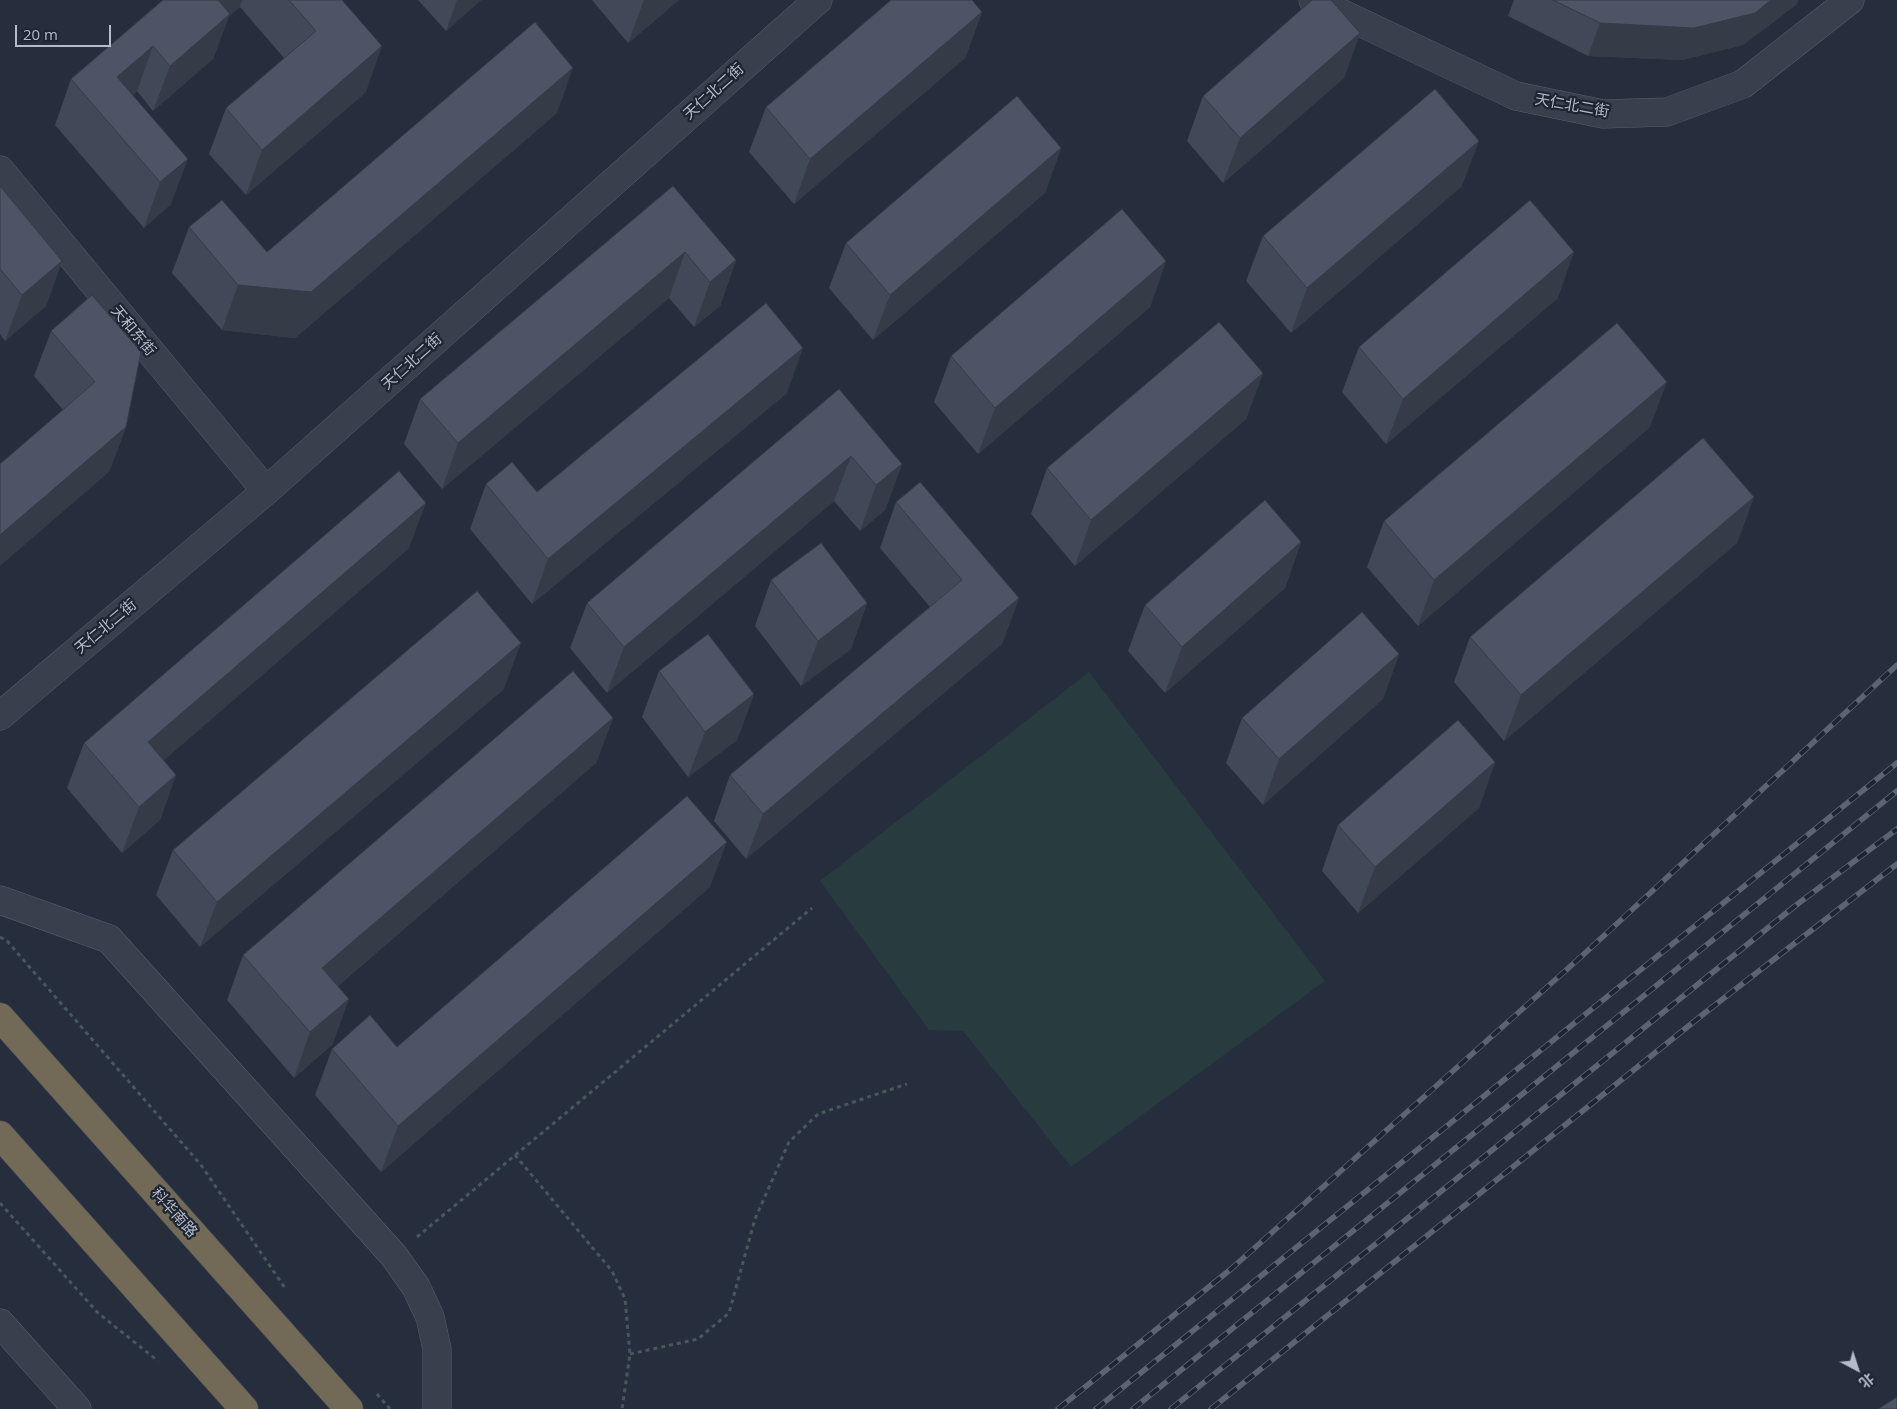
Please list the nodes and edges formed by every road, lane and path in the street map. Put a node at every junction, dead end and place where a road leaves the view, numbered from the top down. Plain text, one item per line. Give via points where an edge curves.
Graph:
1 (818, 0) edge
2 (1313, 0) edge
3 (1850, 0) edge
4 (0, 170) edge
5 (266, 491) junction
6 (0, 716) edge
7 (0, 900) edge
8 (812, 908) dead end
9 (0, 937) edge
10 (0, 1017) edge
11 (907, 1084) dead end
12 (0, 1135) edge
13 (515, 1155) junction
14 (0, 1203) edge
15 (394, 1256) junction
16 (290, 1296) dead end
17 (0, 1323) edge
18 (630, 1354) junction
19 (159, 1362) dead end
20 (370, 1387) dead end
21 (78, 1409) edge
22 (244, 1409) edge
23 (349, 1409) edge
24 (390, 1409) edge
25 (436, 1409) edge
26 (622, 1409) edge

1 - 5 street, 天仁北二街
2 - 3 street, 天仁北二街 via 1516,96 1603,114 1667,112 1743,84
4 - 5 street, 天和东街
5 - 6 street, 天仁北二街
7 - 15 street via 109,939
8 - 13 path
9 - 16 path via 7,941 201,1165
10 - 23 highway, 科华南路
11 - 18 path via 818,1114 789,1142 755,1219 729,1313 698,1339
12 - 22 highway
13 - 15 path
13 - 18 path via 612,1271 625,1299
14 - 19 path via 98,1313
15 - 25 street via 416,1287 430,1317 438,1349
17 - 21 street
18 - 26 path
20 - 24 path

